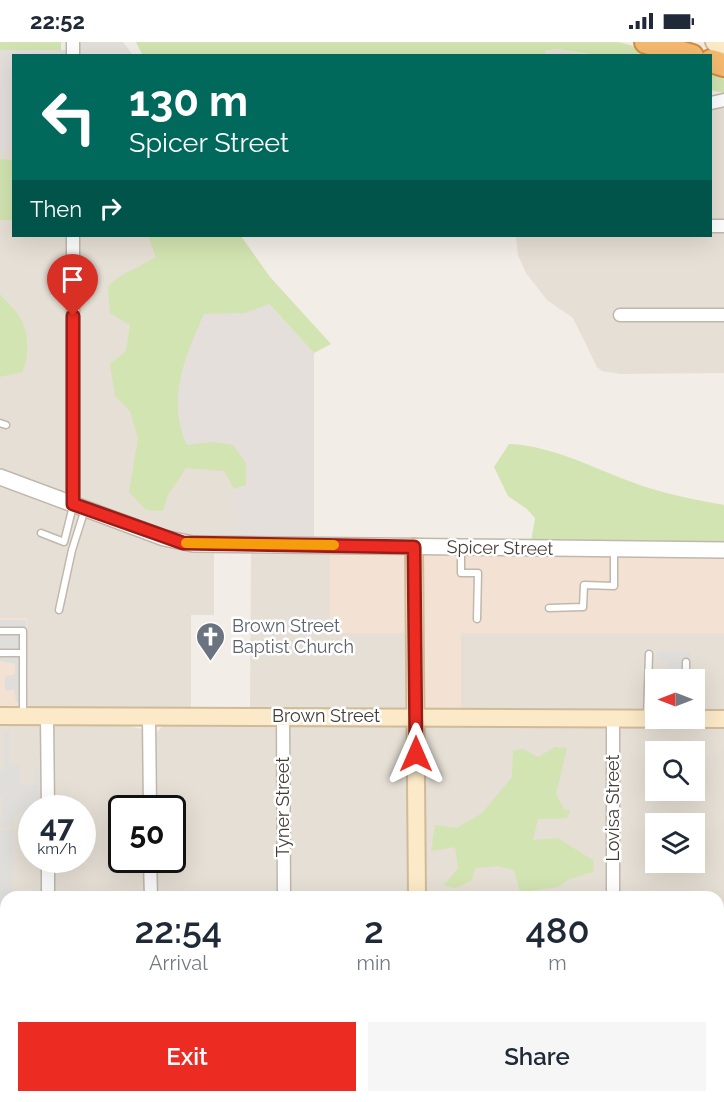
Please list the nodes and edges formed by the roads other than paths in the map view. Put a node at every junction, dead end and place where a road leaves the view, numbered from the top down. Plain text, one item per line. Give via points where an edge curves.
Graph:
1 (646, 42) edge
2 (714, 42) edge
3 (685, 54) edge
4 (724, 55) edge
5 (73, 237) edge
6 (620, 315) dead end
7 (724, 315) edge
8 (0, 477) edge
9 (79, 506) junction
10 (41, 533) dead end
11 (414, 547) junction
12 (460, 547) junction
13 (614, 549) junction
14 (724, 550) edge
15 (549, 608) dead end
16 (59, 610) dead end
17 (477, 619) dead end
18 (0, 631) edge
19 (23, 653) junction
20 (0, 654) edge
21 (649, 654) dead end
22 (686, 662) dead end
23 (649, 669) edge
24 (686, 669) edge
25 (0, 716) edge
26 (283, 716) junction
27 (23, 717) junction
28 (47, 717) junction
29 (416, 717) junction
30 (149, 718) junction
31 (613, 719) junction
32 (645, 719) edge
33 (705, 719) edge
34 (724, 719) edge
35 (48, 795) edge
36 (150, 795) edge
37 (48, 873) edge
38 (150, 873) edge
39 (48, 891) edge
40 (151, 891) edge
41 (284, 891) edge
42 (417, 891) edge
43 (613, 891) edge

1 - 3 highway
2 - 4 main road
5 - 9 street
6 - 7 street
8 - 9 street, Spicer Street
9 - 10 lane via 64,542
9 - 11 street, Spicer Street via 183,543
9 - 16 lane
11 - 12 street, Spicer Street
11 - 29 main road
12 - 13 street, Spicer Street
12 - 17 lane via 461,573 478,573
13 - 14 street, Spicer Street
13 - 15 lane via 614,586 584,585 583,607
18 - 19 lane via 23,631
19 - 20 lane
19 - 27 lane
21 - 23 lane
22 - 24 lane
25 - 27 main road, Brown Street
26 - 29 main road, Brown Street
26 - 30 main road, Brown Street
26 - 41 street, Tyner Street
27 - 28 main road, Brown Street
28 - 30 main road, Brown Street
28 - 35 street
29 - 31 main road, Brown Street
29 - 42 main road
30 - 36 street
31 - 32 main road, Brown Street
31 - 43 street, Lovisa Street
33 - 34 main road, Brown Street
37 - 39 street
38 - 40 street

